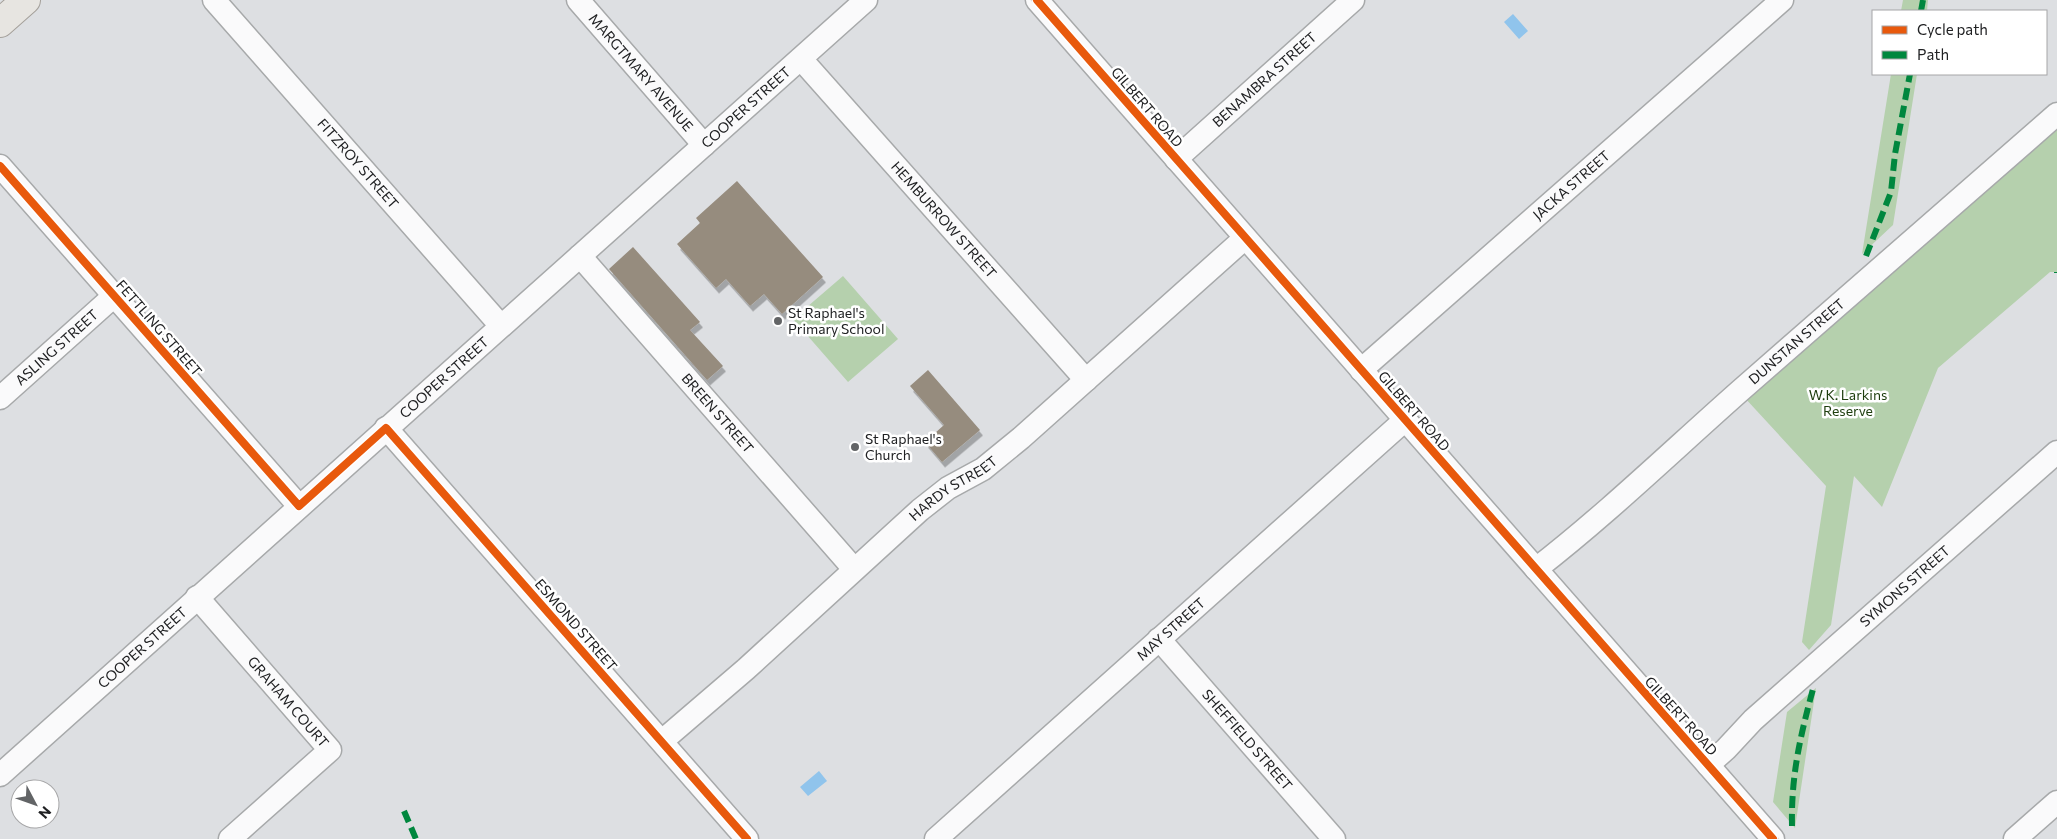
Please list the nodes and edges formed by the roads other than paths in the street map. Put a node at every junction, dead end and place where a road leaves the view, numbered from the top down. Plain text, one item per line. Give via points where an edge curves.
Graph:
1 (26, 0) edge
2 (214, 0) edge
3 (578, 0) edge
4 (866, 0) edge
5 (1037, 0) edge
6 (1353, 0) edge
7 (1782, 0) edge
8 (0, 23) edge
9 (801, 59) junction
10 (2057, 114) edge
11 (704, 145) junction
12 (1176, 160) junction
13 (0, 166) edge
14 (1245, 238) junction
15 (580, 256) junction
16 (114, 296) junction
17 (501, 326) junction
18 (1361, 370) junction
19 (1086, 380) junction
20 (0, 398) edge
21 (1405, 420) junction
22 (386, 428) junction
23 (2057, 452) edge
24 (299, 506) junction
25 (854, 569) junction
26 (1536, 569) junction
27 (197, 597) junction
28 (1159, 640) junction
29 (662, 741) junction
30 (1705, 761) junction
31 (0, 775) edge
32 (2057, 802) edge
33 (230, 839) edge
34 (747, 839) edge
35 (936, 839) edge
36 (1334, 839) edge
37 (1773, 839) edge
38 (2014, 839) edge

1 - 8 main road
2 - 17 street, FITZROY STREET
3 - 11 street, MARGTMARY AVENUE
4 - 9 street, COOPER STREET
5 - 12 street, GILBERT ROAD
6 - 12 street, BENAMBRA STREET
7 - 18 street, JACKA STREET
9 - 11 street, COOPER STREET
9 - 19 street, HEMBURROW STREET
10 - 26 street, DUNSTAN STREET
11 - 15 street, COOPER STREET
12 - 14 street, GILBERT ROAD
13 - 16 street, FETTLING STREET
14 - 18 street, GILBERT ROAD
14 - 19 street, HARDY STREET
15 - 17 street, COOPER STREET
15 - 25 street, BREEN STREET
16 - 20 street, ASLING STREET
16 - 24 street, FETTLING STREET
17 - 22 street, COOPER STREET
18 - 21 street, GILBERT ROAD
19 - 25 street, HARDY STREET via 983,469 948,488
21 - 26 street, GILBERT ROAD
21 - 28 street, MAY STREET
22 - 24 street, COOPER STREET
22 - 29 street, ESMOND STREET
23 - 30 street, SYMONS STREET via 1753,720 1720,741
24 - 27 street, COOPER STREET
25 - 29 street, HARDY STREET
26 - 30 street, GILBERT ROAD
27 - 31 street, COOPER STREET
27 - 33 street, GRAHAM COURT via 330,750
28 - 35 street, MAY STREET
28 - 36 street, SHEFFIELD STREET
29 - 34 street, ESMOND STREET
30 - 37 street, GILBERT ROAD
32 - 38 street

